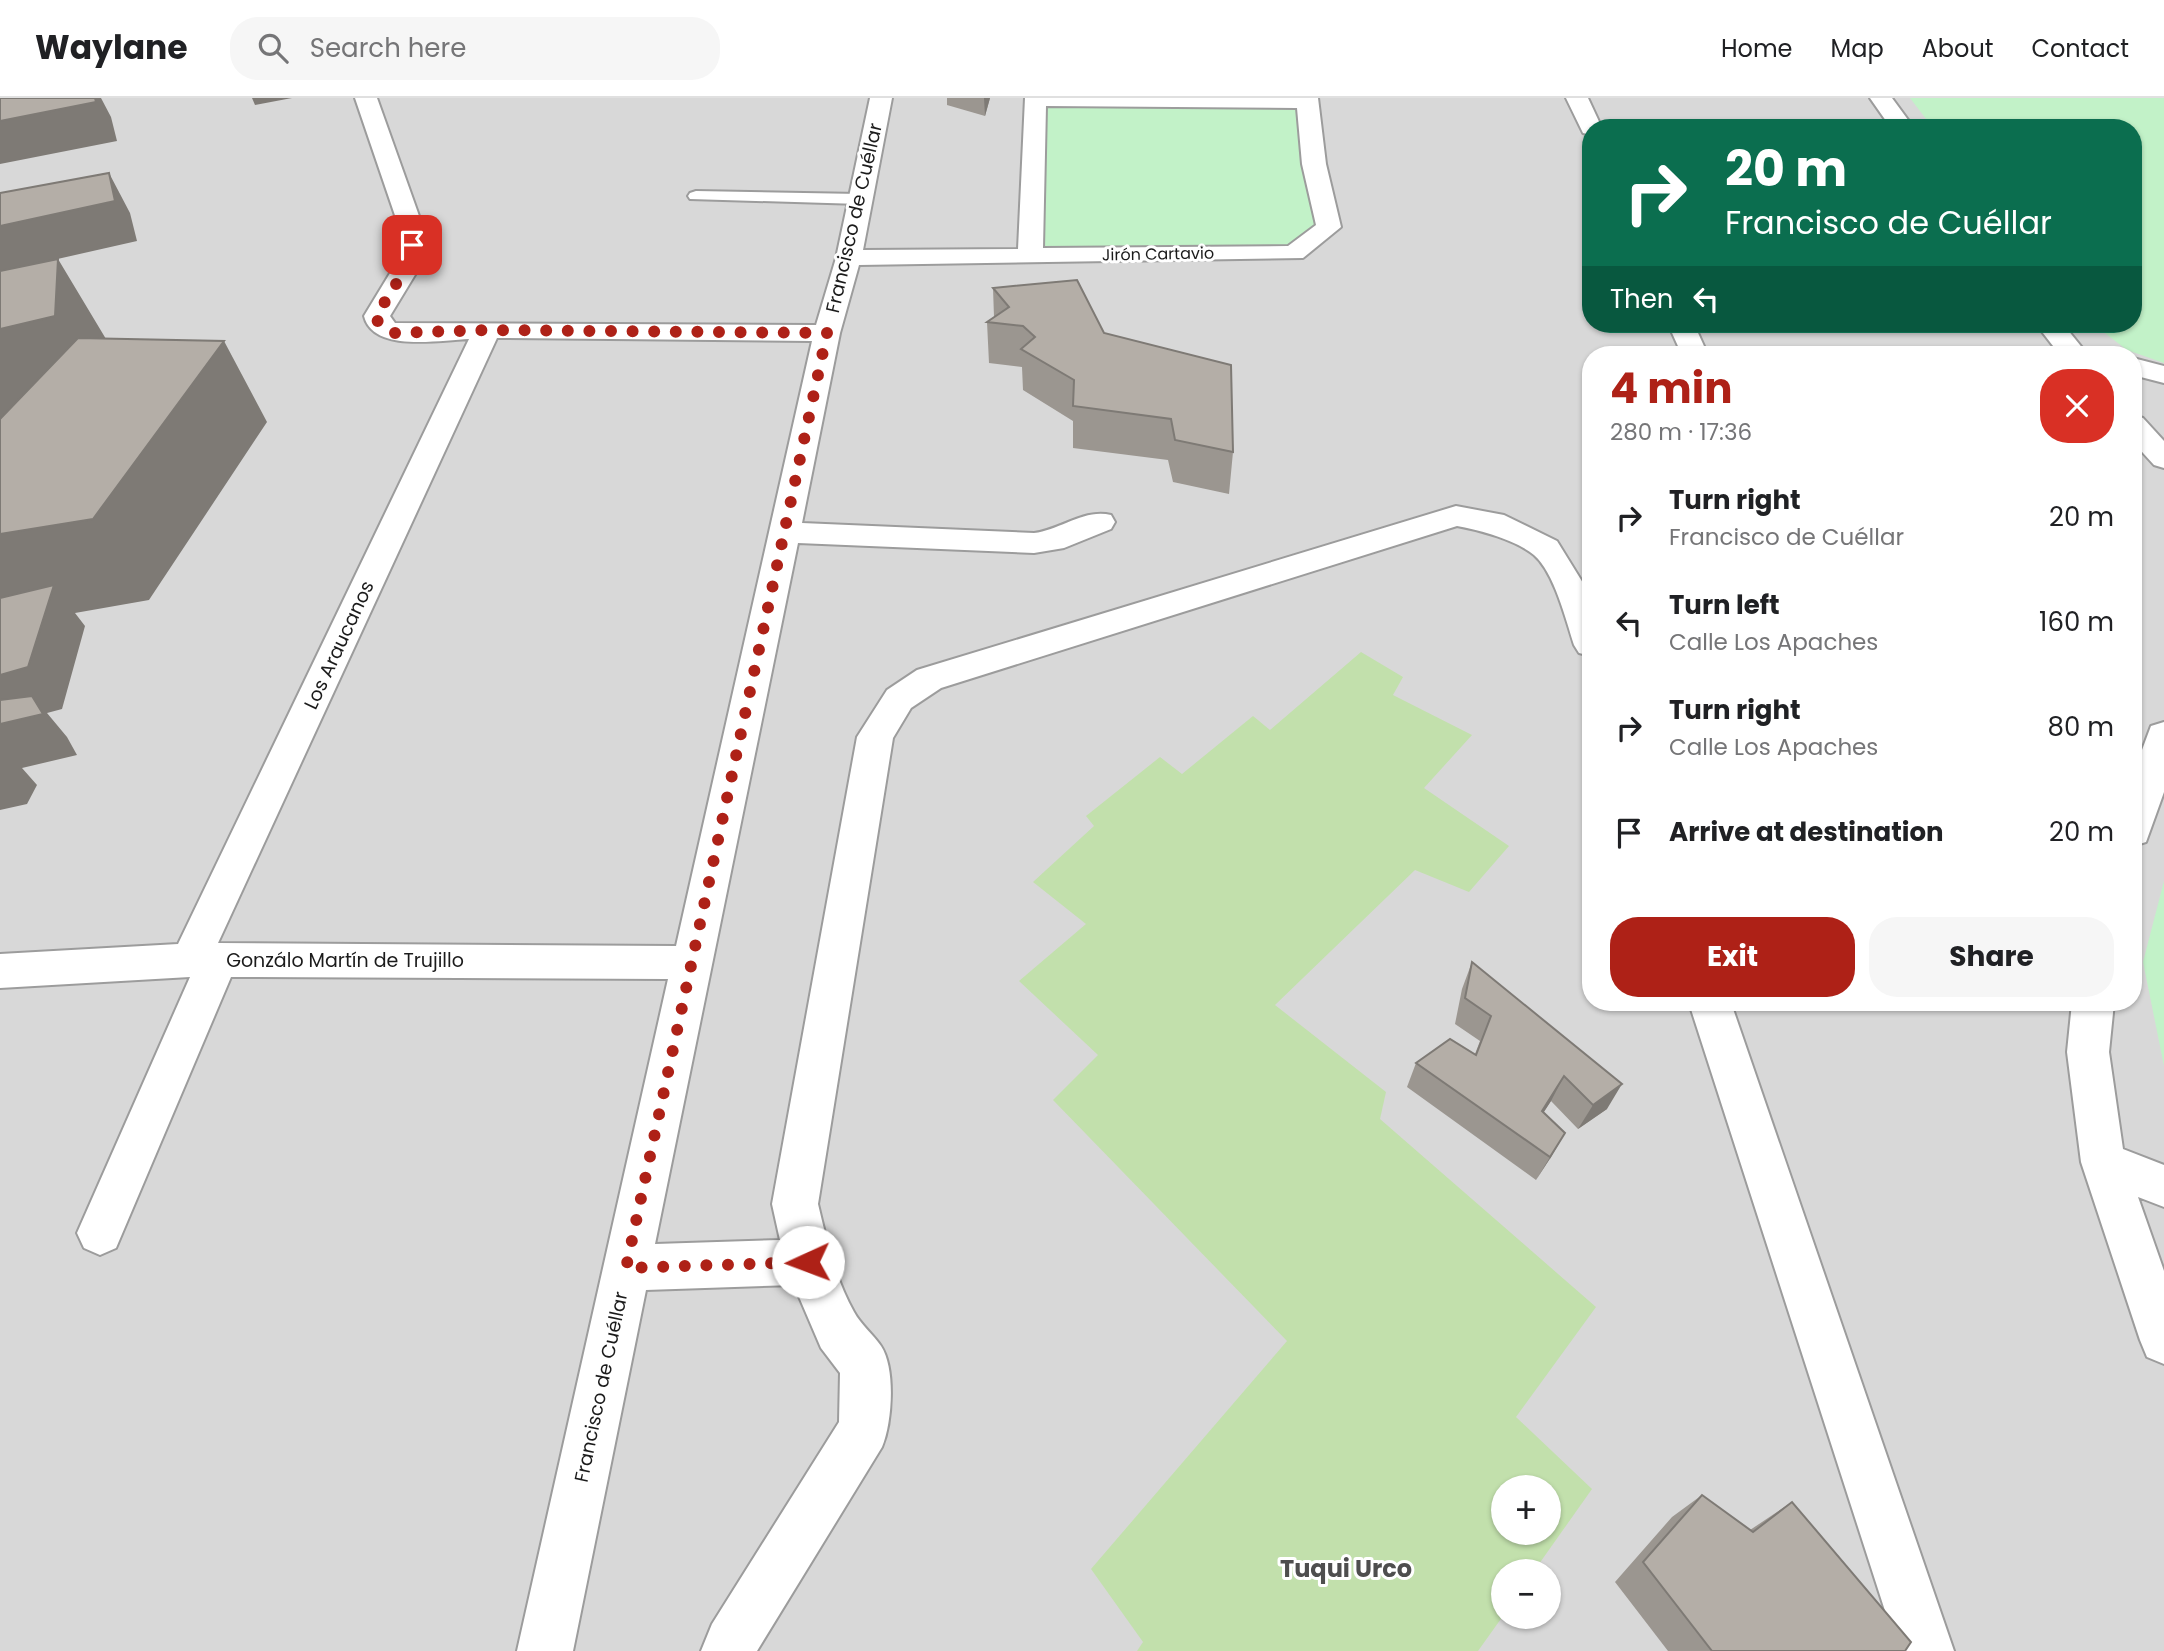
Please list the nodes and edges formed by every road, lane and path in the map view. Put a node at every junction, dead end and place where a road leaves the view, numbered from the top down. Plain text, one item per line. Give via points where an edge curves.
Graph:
1 (366, 98) edge
2 (881, 98) edge
3 (1577, 98) edge
4 (1881, 98) edge
5 (1308, 100) edge
6 (1587, 119) edge
7 (1896, 119) edge
8 (696, 196) dead end
9 (860, 199) junction
10 (1030, 256) junction
11 (849, 258) junction
12 (487, 330) junction
13 (827, 333) junction
14 (2142, 369) edge
15 (2164, 375) edge
16 (2142, 434) edge
17 (2164, 459) edge
18 (1100, 522) dead end
19 (784, 532) junction
20 (1582, 618) edge
21 (2164, 735) edge
22 (2142, 773) edge
23 (204, 960) junction
24 (691, 963) junction
25 (0, 971) edge
26 (1713, 1011) edge
27 (2092, 1011) edge
28 (2102, 1163) junction
29 (2164, 1186) edge
30 (100, 1233) dead end
31 (808, 1262) junction
32 (626, 1268) junction
33 (2164, 1340) edge
34 (545, 1651) edge
35 (729, 1651) edge
36 (1926, 1651) edge

1 - 12 street via 412,230 411,260 376,316 377,323 395,333
2 - 9 street, Francisco de Cuéllar
3 - 6 street
4 - 7 street
5 - 10 street via 1035,99
5 - 10 street, Jirón Cartavio via 1314,164 1329,227 1294,253
8 - 9 lane
9 - 11 street, Francisco de Cuéllar
10 - 11 street, Jirón Cartavio
11 - 13 street, Francisco de Cuéllar
12 - 13 street
12 - 23 street, Los Araucanos
13 - 19 street, Francisco de Cuéllar
14 - 15 street
16 - 17 street
18 - 19 street via 1053,541 1034,543
19 - 24 street, Francisco de Cuéllar
20 - 31 street via 1572,588 1546,548 1493,522 1456,516 929,678 899,699 875,737 795,1204
21 - 22 street
23 - 24 street, Gonzálo Martín de Trujillo
23 - 25 street, Gonzálo Martín de Trujillo
23 - 30 street, Los Araucanos
24 - 32 street, Francisco de Cuéllar
26 - 36 street
27 - 28 street via 2088,1052
28 - 29 street
28 - 33 street
31 - 32 street
31 - 35 street via 838,1331 865,1365 864,1429
32 - 34 street, Francisco de Cuéllar

